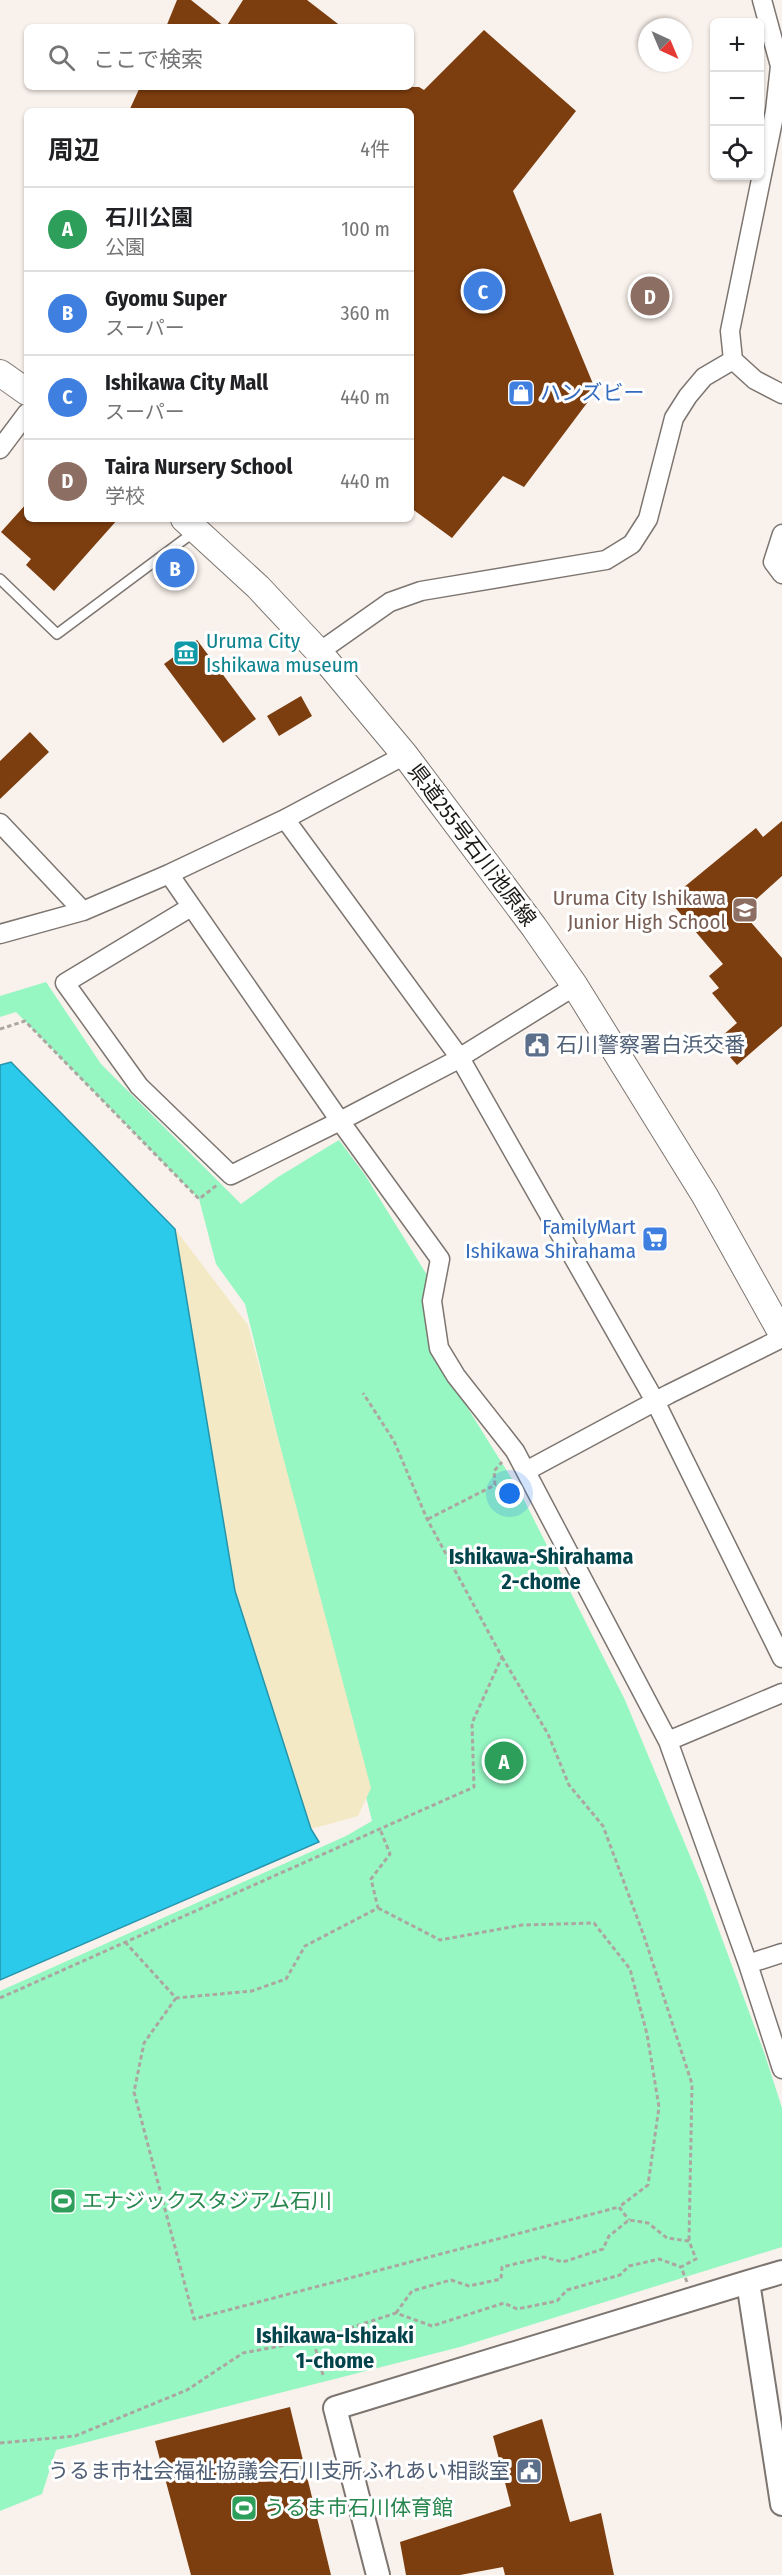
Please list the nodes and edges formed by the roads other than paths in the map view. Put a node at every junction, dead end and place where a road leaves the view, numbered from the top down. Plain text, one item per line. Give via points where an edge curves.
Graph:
1 (762, 0) edge
2 (734, 360) junction
3 (0, 373) edge
4 (24, 390) edge
5 (782, 394) edge
6 (24, 417) edge
7 (0, 449) edge
8 (190, 524) edge
9 (782, 534) edge
10 (782, 574) edge
11 (0, 579) edge
12 (319, 652) junction
13 (405, 755) junction
14 (285, 819) junction
15 (0, 823) edge
16 (169, 874) junction
17 (191, 907) junction
18 (83, 911) junction
19 (0, 934) edge
20 (575, 986) junction
21 (460, 1058) junction
22 (340, 1121) junction
23 (782, 1336) edge
24 (655, 1401) junction
25 (526, 1471) junction
26 (782, 1658) edge
27 (782, 1693) edge
28 (669, 1741) junction
29 (782, 1953) edge
30 (748, 1964) junction
31 (782, 2069) edge
32 (782, 2272) edge
33 (748, 2282) junction
34 (782, 2504) edge
35 (378, 2575) edge

1 - 2 street via 780,66 775,111 730,331
2 - 5 street via 755,380
2 - 12 street via 704,377 674,418 648,519 632,544 606,560 421,591 390,602
3 - 4 main road
6 - 7 street
8 - 11 lane via 57,634
8 - 12 main road, 県道255号石川池原線 via 258,587
9 - 10 street via 773,562
12 - 13 main road, 県道255号石川池原線
13 - 14 street
13 - 20 main road, 県道255号石川池原線
14 - 16 street
14 - 21 street
15 - 18 street
16 - 17 street
16 - 18 street
17 - 22 street
17 - 22 street via 65,983 139,1086 231,1175
18 - 19 street
20 - 21 street
20 - 23 main road, 県道255号石川池原線 via 705,1196
21 - 22 street
21 - 24 street
22 - 25 street via 440,1259 432,1301 440,1348
23 - 24 street
24 - 25 street
24 - 26 street
25 - 28 street
27 - 28 street
28 - 30 street
29 - 30 street
30 - 31 street
32 - 33 street
33 - 34 street
33 - 35 street via 335,2408

